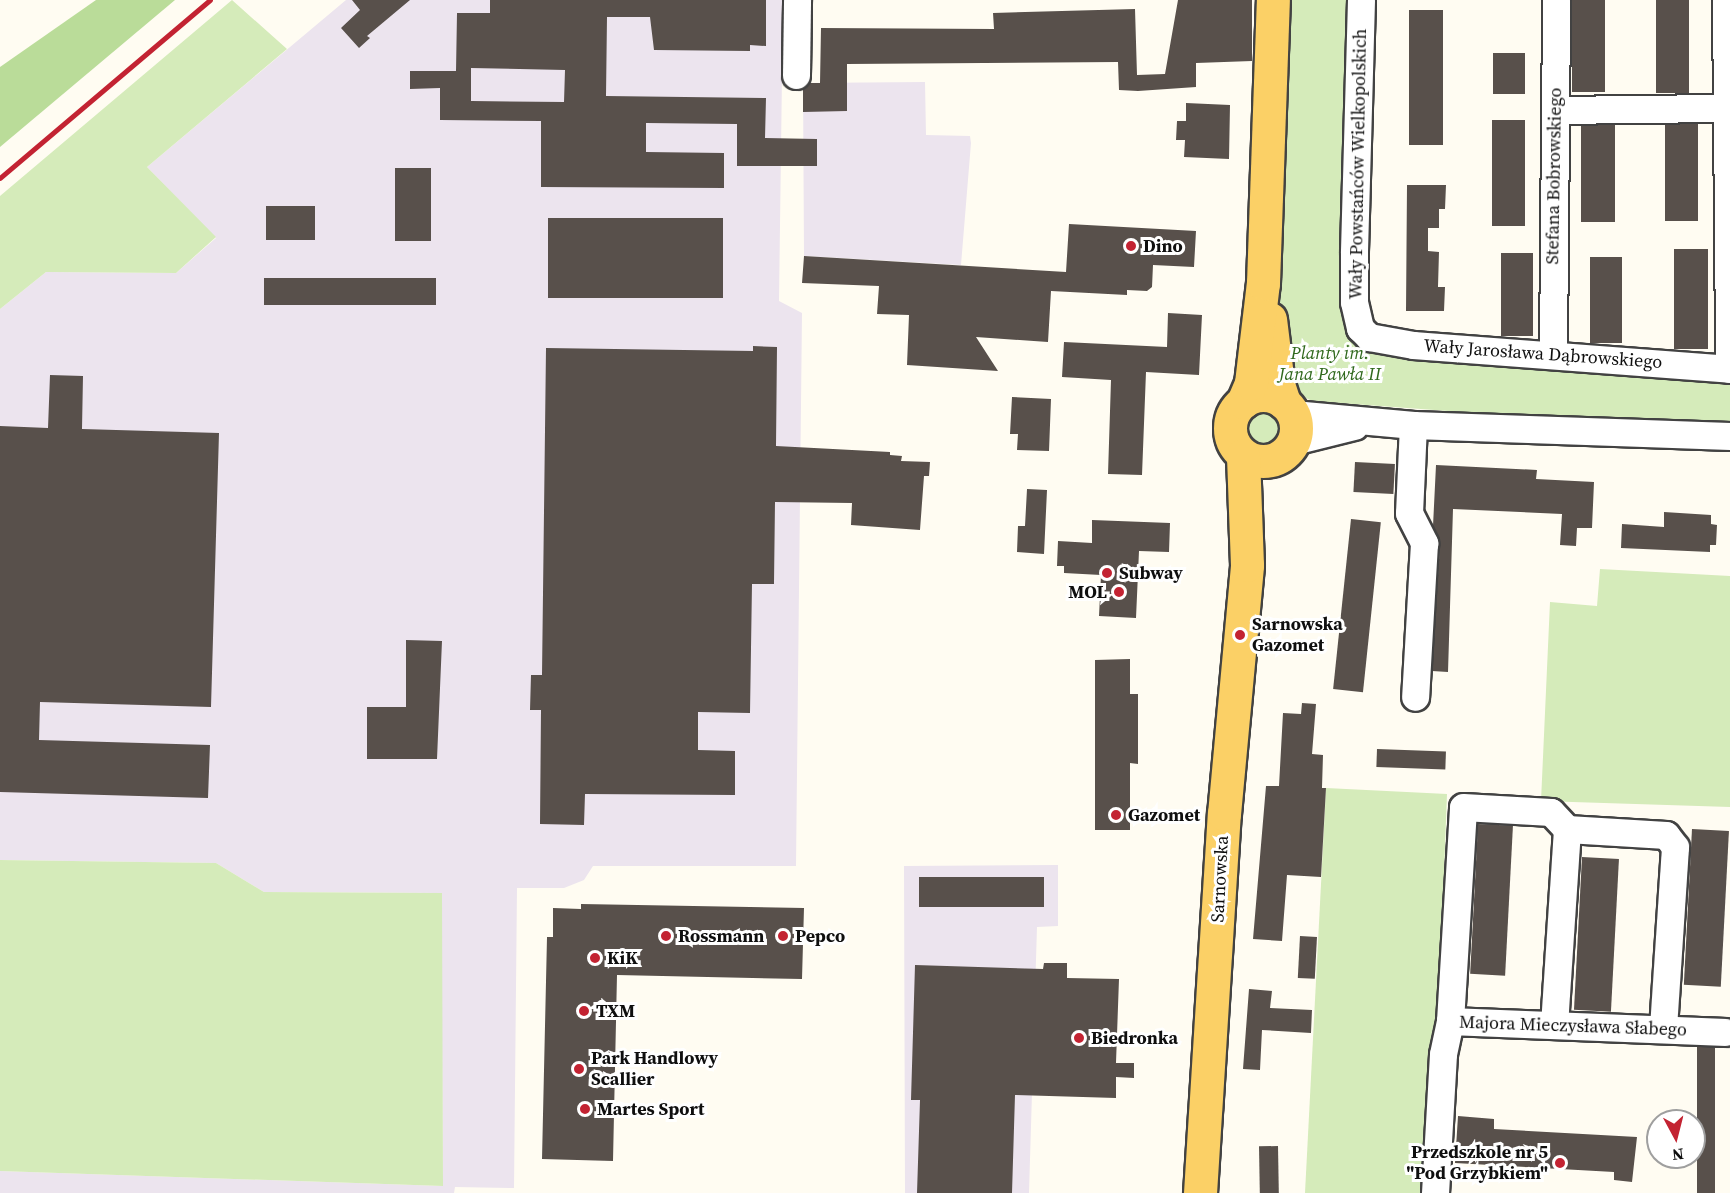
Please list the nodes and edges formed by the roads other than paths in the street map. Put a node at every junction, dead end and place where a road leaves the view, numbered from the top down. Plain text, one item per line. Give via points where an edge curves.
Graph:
1 (797, 0) edge
2 (1273, 0) edge
3 (1361, 0) edge
4 (1556, 0) edge
5 (1726, 0) edge
6 (796, 75) dead end
7 (1727, 108) junction
8 (1555, 110) junction
9 (1263, 283) junction
10 (1360, 328) joint
11 (1552, 353) junction
12 (1730, 369) edge
13 (1243, 402) junction
14 (1413, 425) junction
15 (1277, 435) junction
16 (1730, 436) edge
17 (1415, 697) dead end
18 (1567, 829) junction
19 (1450, 1022) junction
20 (1554, 1025) junction
21 (1664, 1029) junction
22 (1725, 1032) dead end
23 (1200, 1193) edge
24 (1435, 1193) edge

1 - 6 street
2 - 9 main road
3 - 10 street, Wały Powstańców Wielkopolskich via 1354,253 1354,302
4 - 8 street, Stefana Bobrowskiego
5 - 7 street
7 - 8 street
7 - 12 street
8 - 11 street, Stefana Bobrowskiego
9 - 13 main road via 1251,383
9 - 15 main road
10 - 11 street, Wały Jarosława Dąbrowskiego via 1369,337 1396,343
11 - 12 street, Wały Jarosława Dąbrowskiego
13 - 15 main road via 1266,395
13 - 15 main road via 1233,415 1230,431
14 - 15 street via 1367,422
14 - 16 street
14 - 17 street via 1409,513 1424,543
15 - 23 main road, Sarnowska via 1247,565 1224,814
18 - 19 street via 1551,812 1463,807
18 - 20 street
18 - 21 street via 1666,835 1675,847
19 - 20 street, Majora Mieczysława Słabego
19 - 24 street, Majora Mieczysława Słabego via 1443,1054
20 - 21 street, Majora Mieczysława Słabego
21 - 22 street, Majora Mieczysława Słabego

